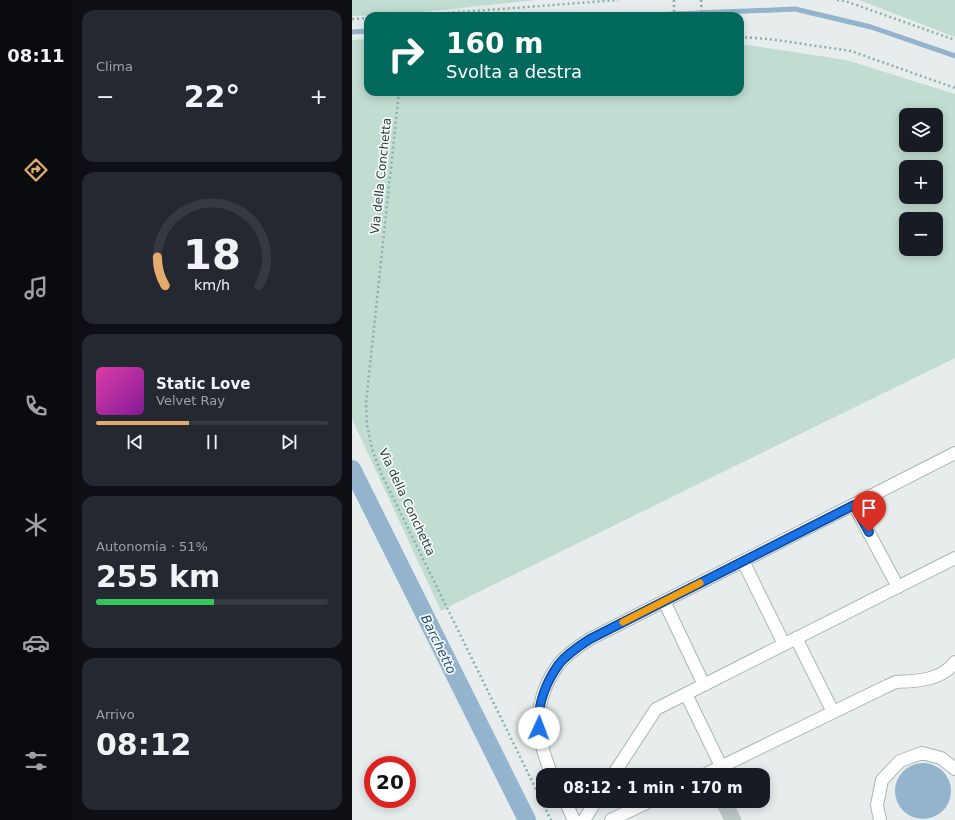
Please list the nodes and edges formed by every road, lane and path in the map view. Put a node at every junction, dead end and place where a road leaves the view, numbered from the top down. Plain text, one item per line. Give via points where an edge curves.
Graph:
1 (618, 0) edge
2 (674, 0) edge
3 (701, 0) edge
4 (837, 0) edge
5 (460, 12) edge
6 (674, 12) edge
7 (702, 12) edge
8 (364, 18) edge
9 (352, 19) edge
10 (744, 37) edge
11 (955, 40) edge
12 (955, 88) edge
13 (400, 96) edge
14 (955, 453) edge
15 (854, 505) junction
16 (955, 558) edge
17 (743, 561) junction
18 (898, 587) junction
19 (664, 601) junction
20 (796, 638) junction
21 (784, 644) junction
22 (955, 662) edge
23 (704, 685) junction
24 (686, 694) junction
25 (833, 712) junction
26 (721, 766) junction
27 (549, 768) edge
28 (618, 768) edge
29 (717, 768) edge
30 (955, 769) edge
31 (568, 808) edge
32 (592, 808) edge
33 (636, 808) edge
34 (551, 820) edge
35 (574, 820) edge
36 (584, 820) edge
37 (611, 820) edge
38 (880, 820) edge

1 - 5 path
2 - 6 path
3 - 7 path
4 - 11 path
8 - 9 path
10 - 12 path via 850,51
13 - 34 path, Via della Conchetta via 366,402 372,449
14 - 15 lane
15 - 17 lane
15 - 18 lane
16 - 18 lane
17 - 19 lane
17 - 21 lane
18 - 20 lane
19 - 23 lane
19 - 27 lane via 590,639 573,650 559,664 541,701 538,719 544,755
20 - 21 lane
20 - 25 lane
21 - 23 lane
22 - 25 lane via 938,676 922,681 898,682
23 - 24 lane
24 - 26 lane
24 - 28 lane via 656,709
25 - 26 lane
26 - 29 lane
30 - 38 lane via 941,758 922,753 900,761 882,780 877,805
31 - 35 lane
32 - 36 lane
33 - 37 lane

